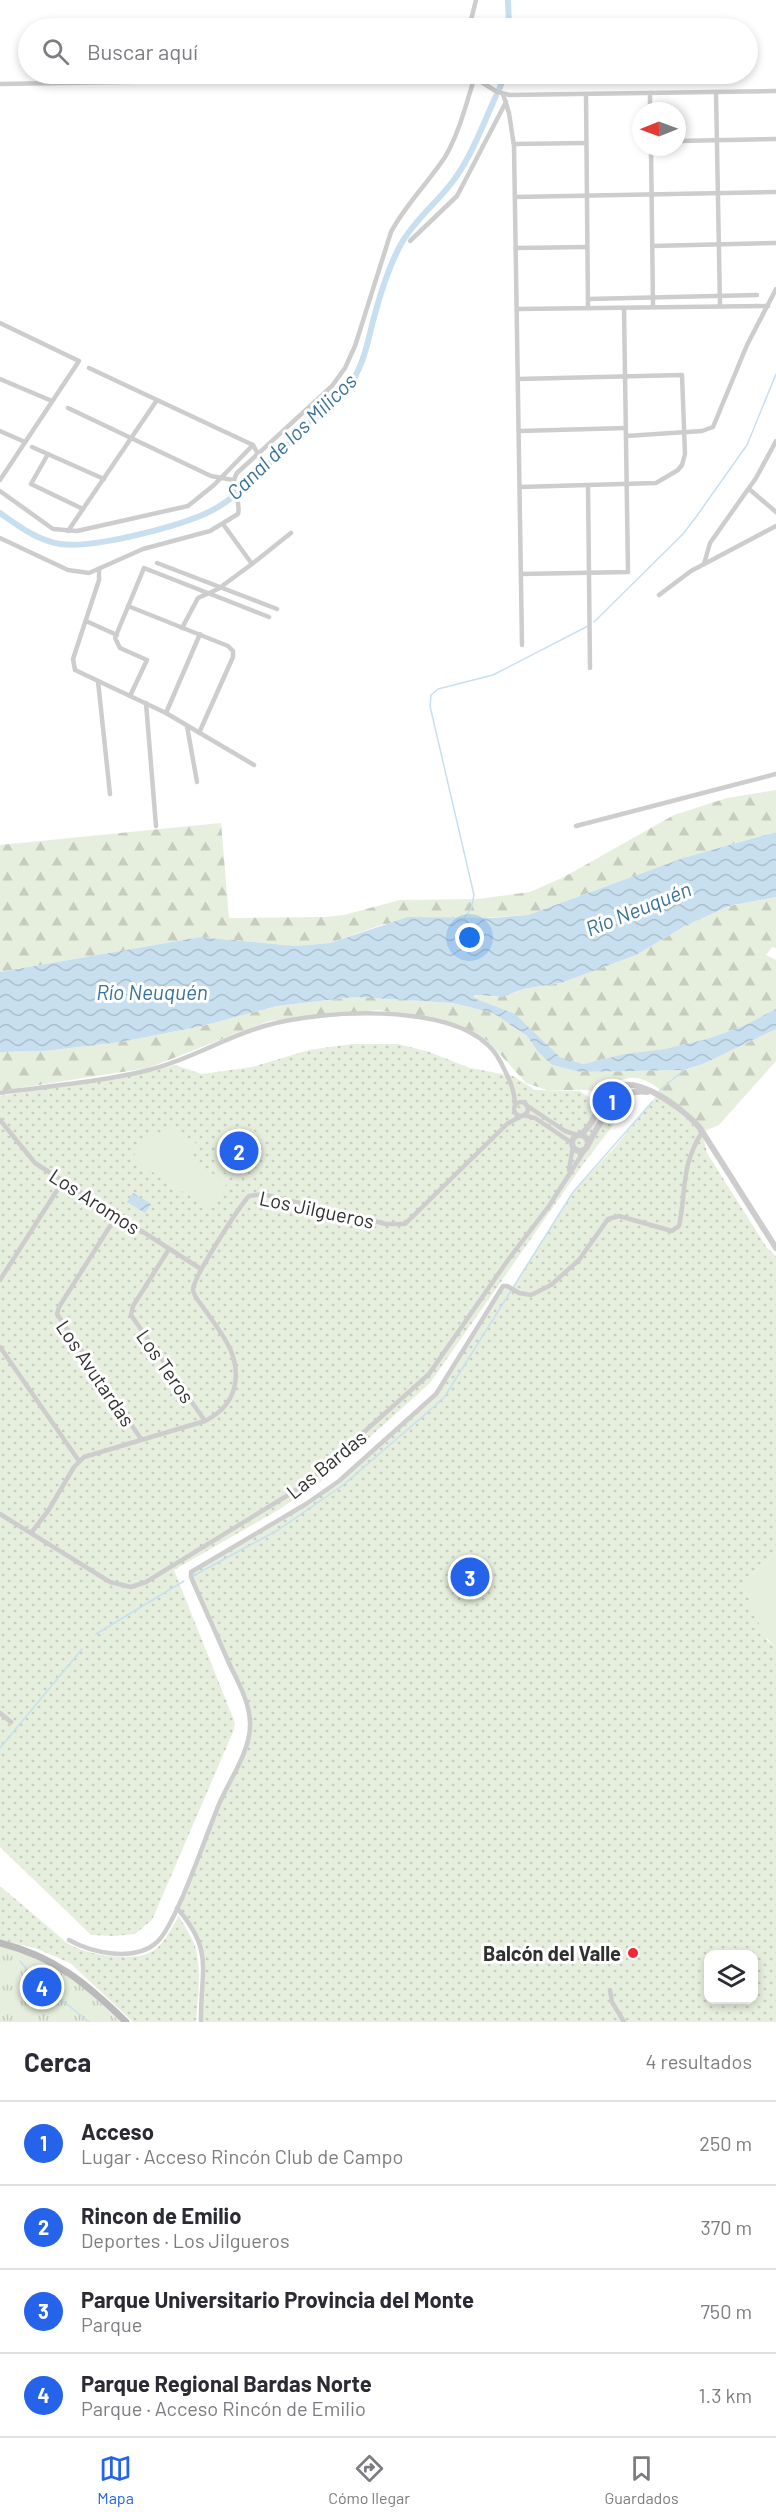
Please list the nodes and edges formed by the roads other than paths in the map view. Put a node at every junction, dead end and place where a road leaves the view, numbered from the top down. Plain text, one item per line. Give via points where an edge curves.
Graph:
1 (476, 0) edge
2 (472, 18) edge
3 (0, 84) edge
4 (18, 84) edge
5 (470, 84) edge
6 (486, 84) edge
7 (776, 91) edge
8 (716, 92) junction
9 (650, 93) junction
10 (503, 94) junction
11 (586, 94) junction
12 (506, 102) junction
13 (650, 102) edge
14 (776, 139) edge
15 (717, 140) junction
16 (686, 141) edge
17 (586, 142) junction
18 (514, 144) junction
19 (651, 156) edge
20 (776, 192) edge
21 (718, 193) junction
22 (652, 194) junction
23 (587, 196) junction
24 (515, 197) junction
25 (410, 241) dead end
26 (776, 243) edge
27 (719, 244) junction
28 (652, 246) junction
29 (587, 247) junction
30 (516, 248) junction
31 (776, 289) edge
32 (757, 295) dead end
33 (720, 296) junction
34 (653, 298) junction
35 (588, 299) junction
36 (720, 306) junction
37 (768, 306) junction
38 (653, 307) junction
39 (588, 308) junction
40 (624, 308) junction
41 (517, 309) junction
42 (0, 323) edge
43 (89, 368) dead end
44 (625, 378) junction
45 (0, 379) edge
46 (518, 379) junction
47 (157, 400) junction
48 (52, 401) junction
49 (68, 408) dead end
50 (626, 428) junction
51 (0, 431) edge
52 (519, 431) junction
53 (684, 432) junction
54 (626, 436) junction
55 (131, 438) junction
56 (776, 441) edge
57 (25, 442) junction
58 (253, 445) junction
59 (32, 447) dead end
60 (48, 454) junction
61 (258, 454) junction
62 (104, 478) junction
63 (219, 479) junction
64 (0, 480) edge
65 (233, 480) junction
66 (588, 485) junction
67 (626, 485) junction
68 (520, 487) junction
69 (749, 489) junction
70 (0, 491) edge
71 (83, 509) junction
72 (776, 512) edge
73 (224, 524) junction
74 (776, 526) edge
75 (68, 531) junction
76 (291, 533) dead end
77 (0, 538) edge
78 (157, 563) dead end
79 (252, 564) junction
80 (704, 564) junction
81 (99, 569) junction
82 (590, 573) junction
83 (521, 574) junction
84 (221, 586) junction
85 (207, 593) junction
86 (659, 595) dead end
87 (128, 606) junction
88 (277, 609) dead end
89 (269, 617) dead end
90 (86, 621) junction
91 (182, 628) junction
92 (200, 634) junction
93 (117, 635) junction
94 (522, 645) dead end
95 (591, 668) dead end
96 (98, 681) junction
97 (130, 696) junction
98 (146, 704) junction
99 (166, 713) junction
100 (187, 726) junction
101 (199, 733) junction
102 (254, 765) dead end
103 (776, 774) edge
104 (197, 782) dead end
105 (110, 794) dead end
106 (156, 826) dead end
107 (576, 826) dead end
108 (511, 1084) junction
109 (0, 1093) edge
110 (657, 1095) junction
111 (524, 1103) junction
112 (514, 1107) junction
113 (521, 1115) junction
114 (0, 1120) edge
115 (507, 1124) junction
116 (702, 1131) junction
117 (579, 1135) junction
118 (572, 1145) junction
119 (586, 1147) junction
120 (569, 1171) junction
121 (63, 1181) junction
122 (117, 1215) junction
123 (776, 1248) edge
124 (169, 1249) junction
125 (201, 1269) junction
126 (0, 1280) edge
127 (0, 1347) edge
128 (205, 1421) junction
129 (141, 1439) junction
130 (79, 1461) junction
131 (0, 1514) edge
132 (31, 1533) junction
133 (0, 1713) edge
134 (11, 1722) dead end
135 (177, 1908) junction
136 (69, 1940) dead end
137 (0, 1943) edge
138 (610, 1990) dead end
139 (126, 2022) edge
140 (201, 2022) edge
141 (624, 2022) edge

1 - 2 street
3 - 4 street
5 - 61 street via 451,146 391,232 345,368 332,386
6 - 10 street
7 - 8 street
8 - 9 street
8 - 15 street
9 - 11 street
9 - 13 street
10 - 11 street
10 - 12 street
11 - 17 street
12 - 18 street
12 - 25 street via 457,196
14 - 15 street
15 - 16 street
15 - 21 street
17 - 18 street
17 - 23 street
18 - 24 street
19 - 22 street
20 - 21 street
21 - 22 street
21 - 27 street
22 - 23 street
22 - 28 street
23 - 24 street
23 - 29 street
24 - 30 street
26 - 27 street
27 - 28 street
27 - 33 street
28 - 34 street
29 - 30 street
29 - 35 street
30 - 41 street
31 - 37 street
32 - 33 street
33 - 34 street
33 - 36 street
34 - 35 street
34 - 38 street
35 - 39 street
36 - 37 street
36 - 38 street
37 - 53 street via 736,369 715,423 707,430
38 - 40 street
39 - 40 street
39 - 41 street
40 - 44 street
41 - 46 street
42 - 48 street via 79,361
43 - 47 street
44 - 46 street
44 - 50 street
44 - 53 street via 682,375
45 - 48 street
46 - 52 street
47 - 55 street
47 - 58 street
48 - 57 street
49 - 55 street
50 - 52 street
50 - 54 street
51 - 57 street
52 - 68 street
53 - 54 street
53 - 67 street via 685,460 678,470 656,483
54 - 67 street
55 - 62 street
55 - 63 street
56 - 69 street
57 - 64 street
58 - 61 street
58 - 63 street
59 - 60 street
60 - 62 street
60 - 71 street via 31,484
61 - 65 street
62 - 71 street
63 - 65 street
63 - 75 street via 198,499 178,510
65 - 73 street via 238,514
66 - 67 street
66 - 68 street
66 - 82 street
67 - 82 street via 628,572
68 - 83 street
69 - 72 street
69 - 80 street via 710,543
70 - 75 street via 53,529
71 - 75 street
73 - 79 street
73 - 81 street via 196,536 142,549
74 - 80 street
76 - 79 street
77 - 81 street via 68,570 83,574
78 - 84 street
79 - 84 street
80 - 86 street
81 - 90 street
82 - 83 street
82 - 95 street
83 - 94 street
84 - 85 street
84 - 88 street
85 - 87 street via 144,568
85 - 89 street
85 - 91 street via 192,606
87 - 91 street
87 - 93 street
90 - 93 street
90 - 96 street via 73,666
91 - 92 street
92 - 99 street
92 - 101 street via 228,646 233,657
93 - 97 street via 120,648 147,660
96 - 97 street
96 - 105 street
97 - 98 street
98 - 99 street
98 - 106 street
99 - 100 street
100 - 101 street
100 - 104 street
101 - 102 street
103 - 107 street
108 - 109 street via 493,1050 474,1035 447,1024 375,1012 273,1024 149,1070
108 - 111 street
108 - 112 street
110 - 116 street via 688,1115
110 - 117 street, Las Bardas via 639,1086 617,1086
110 - 119 street via 637,1091 621,1097
111 - 112 street
111 - 113 street via 527,1111
111 - 117 street via 565,1131
112 - 113 street via 515,1113
112 - 115 street, Los Jilgueros
113 - 115 street, Los Jilgueros
113 - 118 street via 535,1118
114 - 121 street, Los Aromos via 31,1159
115 - 125 street, Los Jilgueros via 405,1224 386,1224 255,1194 247,1198
116 - 123 street
116 - 135 street via 685,1170 679,1226 672,1231 619,1216 608,1219 579,1260 551,1285 531,1295 507,1286 501,1289 436,1394 339,1481 191,1572 247,1703 250,1725 242,1754
117 - 118 street, Las Bardas
117 - 119 street via 586,1138
118 - 119 street via 579,1150
118 - 120 street, Las Bardas
119 - 120 street, Las Bardas
120 - 132 street, Las Bardas via 549,1206 429,1374 331,1464 294,1492 146,1582 131,1587 110,1582
121 - 122 street, Los Aromos
121 - 126 street
122 - 124 street, Los Aromos
122 - 129 street, Los Avutardas via 57,1314
124 - 125 street, Los Aromos
124 - 128 street, Los Teros via 131,1315
125 - 128 street, Los Jilgueros via 194,1282 194,1294 230,1345 236,1368 230,1401
127 - 130 street
128 - 129 street, Los Jilgueros
129 - 130 street, Los Jilgueros
130 - 132 street
131 - 132 street, Las Bardas
133 - 134 street
135 - 136 street via 158,1942 146,1950 106,1952
135 - 140 street via 199,1939 204,1955
137 - 139 main road via 66,1970
138 - 141 street

